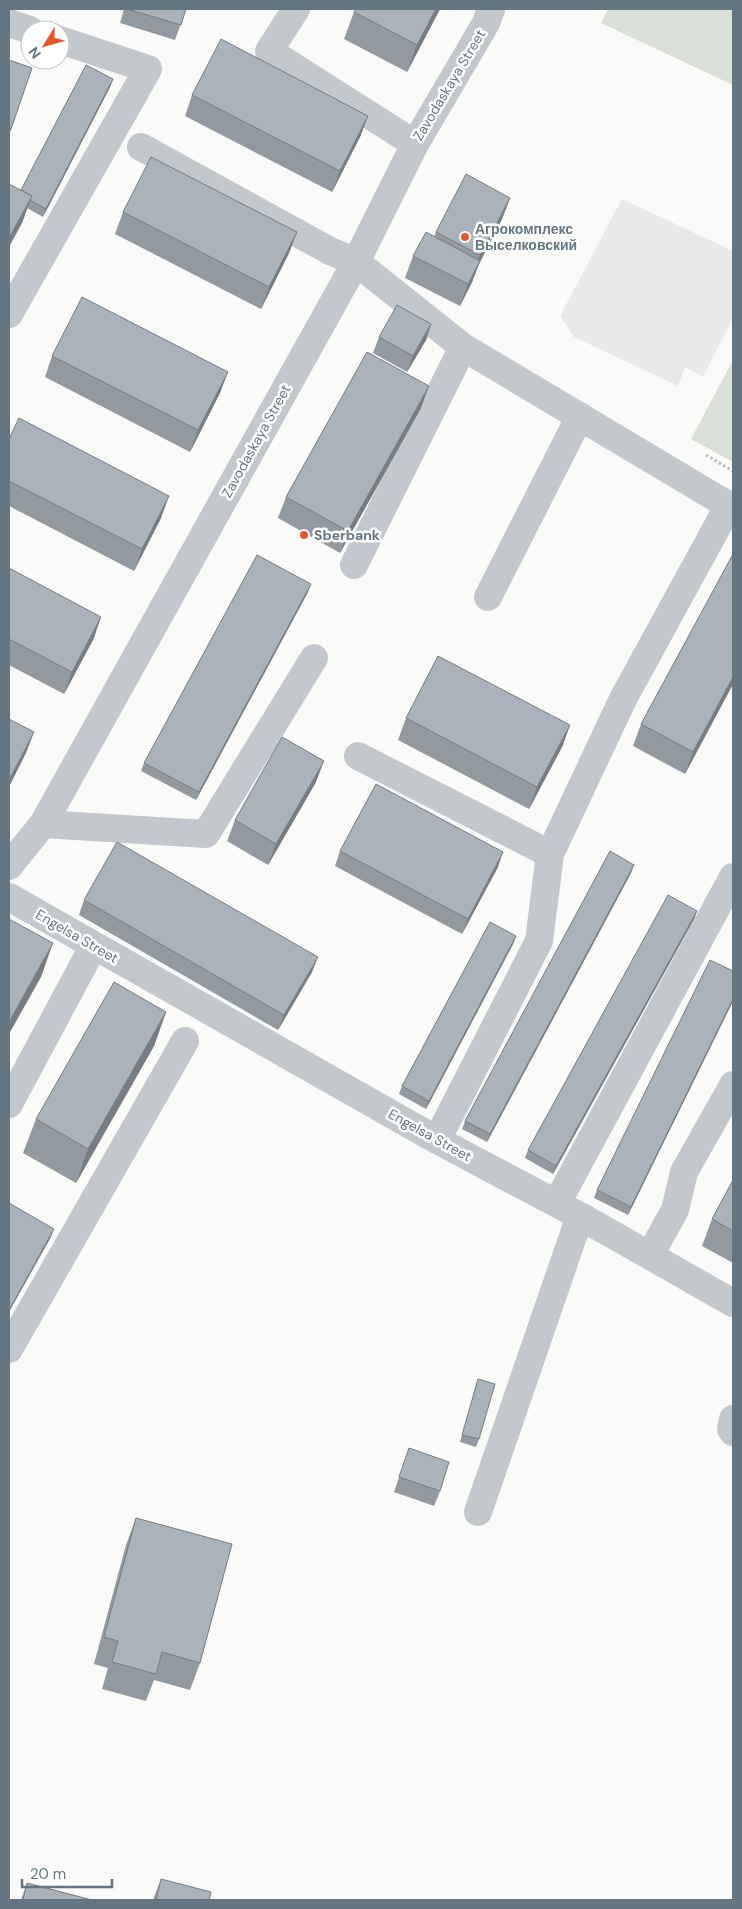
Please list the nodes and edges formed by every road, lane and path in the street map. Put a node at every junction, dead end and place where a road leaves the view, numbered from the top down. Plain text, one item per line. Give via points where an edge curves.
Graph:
1 (296, 9) edge
2 (491, 9) edge
3 (70, 43) edge
4 (415, 144) junction
5 (141, 146) dead end
6 (356, 262) junction
7 (10, 308) edge
8 (463, 347) junction
9 (580, 416) junction
10 (731, 506) edge
11 (354, 565) dead end
12 (488, 598) dead end
13 (314, 658) dead end
14 (358, 756) dead end
15 (44, 824) junction
16 (550, 854) junction
17 (9, 866) edge
18 (733, 877) edge
19 (9, 897) edge
20 (94, 945) junction
21 (185, 1041) dead end
22 (733, 1085) edge
23 (9, 1104) edge
24 (437, 1140) junction
25 (569, 1210) junction
26 (650, 1255) junction
27 (733, 1302) edge
28 (9, 1349) edge
29 (733, 1419) edge
30 (733, 1432) edge
31 (478, 1512) dead end

1 - 4 street via 269,50
2 - 4 street, Zavodaskaya Street via 486,23
3 - 7 street via 148,68
4 - 6 street, Zavodaskaya Street
5 - 6 street via 330,251
6 - 8 street
6 - 15 street, Zavodaskaya Street
8 - 9 street
8 - 11 street
9 - 10 street
9 - 12 street
10 - 16 street via 623,699
13 - 15 street via 206,834
14 - 16 street
15 - 17 street, Zavodaskaya Street
16 - 24 street via 539,941
18 - 25 street
19 - 20 street, Engelsa Street
20 - 23 street
20 - 24 street, Engelsa Street
21 - 28 street
22 - 26 street via 684,1172 675,1210
24 - 25 street, Engelsa Street
25 - 26 street, Engelsa Street
25 - 31 street
26 - 27 street, Engelsa Street
29 - 30 street

